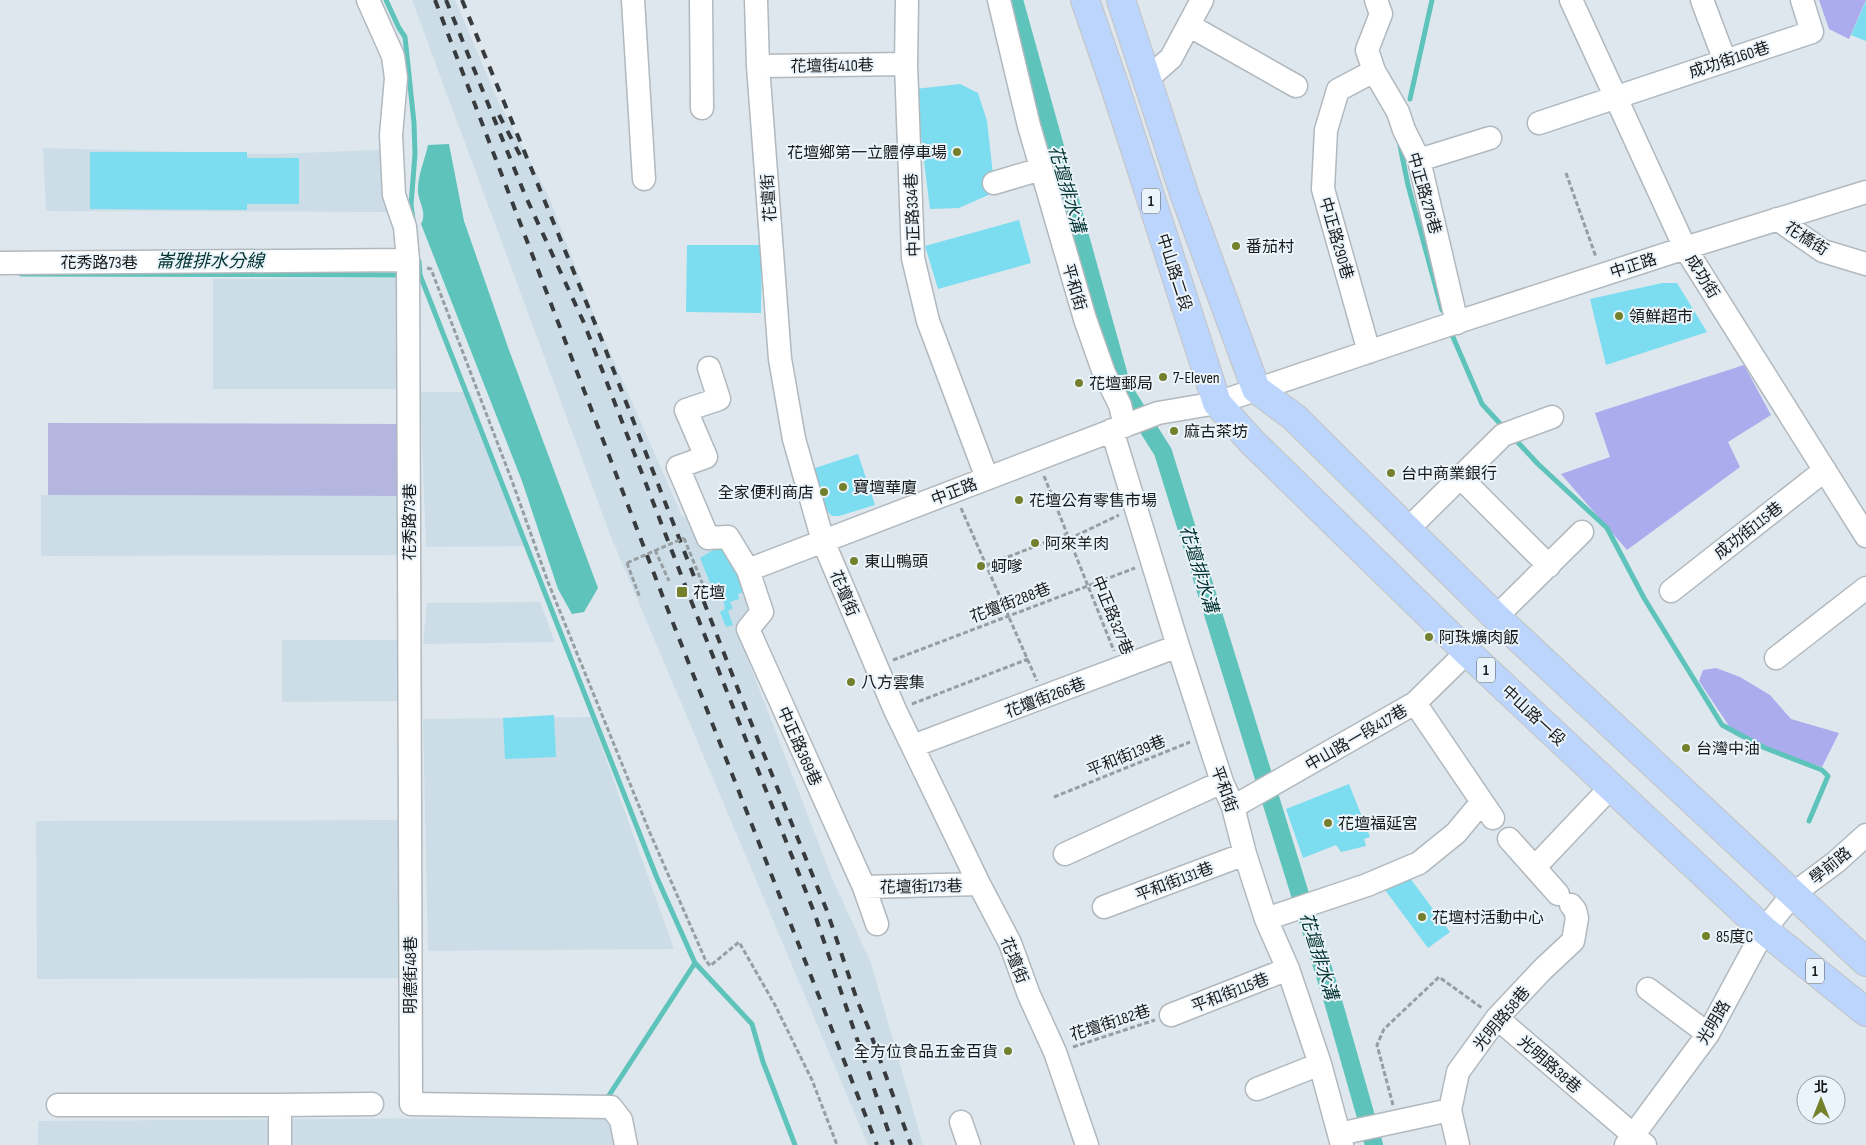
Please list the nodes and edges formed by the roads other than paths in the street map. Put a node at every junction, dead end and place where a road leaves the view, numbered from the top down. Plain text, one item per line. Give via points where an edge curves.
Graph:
1 (368, 0) edge
2 (633, 0) edge
3 (701, 0) edge
4 (756, 0) edge
5 (907, 0) edge
6 (999, 0) edge
7 (1084, 0) edge
8 (1121, 0) edge
9 (1202, 0) edge
10 (1376, 0) edge
11 (1571, 0) edge
12 (1702, 0) edge
13 (1802, 0) edge
14 (1190, 26) junction
15 (1725, 60) junction
16 (906, 64) junction
17 (758, 66) junction
18 (1374, 71) junction
19 (1146, 80) junction
20 (1296, 86) dead end
21 (1615, 97) junction
22 (702, 108) dead end
23 (1539, 123) dead end
24 (1490, 138) dead end
25 (1419, 160) junction
26 (1040, 169) junction
27 (644, 179) dead end
28 (994, 183) dead end
29 (1866, 192) edge
30 (1777, 219) junction
31 (1685, 248) junction
32 (408, 260) junction
33 (0, 263) edge
34 (1866, 264) edge
35 (1447, 326) junction
36 (1369, 352) junction
37 (709, 368) dead end
38 (1256, 389) junction
39 (1217, 403) junction
40 (1552, 417) dead end
41 (1123, 426) junction
42 (1824, 470) junction
43 (987, 478) junction
44 (1461, 478) junction
45 (1407, 530) junction
46 (1582, 532) dead end
47 (1866, 536) edge
48 (823, 541) junction
49 (1549, 566) junction
50 (748, 570) junction
51 (1866, 588) edge
52 (1671, 591) dead end
53 (409, 604) joint
54 (1496, 617) junction
55 (1178, 646) junction
56 (1467, 652) junction
57 (1776, 658) dead end
58 (1415, 703) junction
59 (913, 746) junction
60 (1222, 782) junction
61 (1611, 787) junction
62 (1233, 807) junction
63 (1866, 835) edge
64 (1509, 839) dead end
65 (1065, 854) dead end
66 (1245, 854) junction
67 (1535, 867) junction
68 (979, 884) junction
69 (864, 887) junction
70 (1793, 894) junction
71 (1104, 907) dead end
72 (1266, 918) junction
73 (877, 924) dead end
74 (1764, 930) junction
75 (1866, 962) edge
76 (1288, 969) junction
77 (1648, 989) dead end
78 (1866, 1012) edge
79 (1171, 1015) road end
80 (1496, 1018) junction
81 (1708, 1034) junction
82 (1320, 1064) junction
83 (1257, 1089) dead end
84 (372, 1104) dead end
85 (58, 1105) dead end
86 (280, 1105) junction
87 (1450, 1110) junction
88 (961, 1122) dead end
89 (1340, 1140) edge
90 (1635, 1142) edge
91 (280, 1145) edge
92 (626, 1145) edge
93 (968, 1145) edge
94 (1087, 1145) edge
95 (1458, 1145) edge

1 - 32 street, 花秀路73巷 via 392,56 396,78 392,135 394,195 404,227
2 - 27 street
3 - 22 street
4 - 17 street, 花壇街
5 - 16 street, 中正路334巷
6 - 26 street, 平和街
7 - 39 main road, 中山路二段 / 1
8 - 19 main road, 中山路二段 / 1
9 - 14 street
10 - 18 street via 1381,14 1367,50
11 - 21 street, 成功街
12 - 15 street
13 - 15 street, 成功街160巷 via 1812,32
14 - 19 street via 1171,58
14 - 20 street
15 - 21 street, 成功街160巷
16 - 17 street, 花壇街410巷
16 - 43 street, 中正路334巷 via 913,258 928,321
17 - 48 street, 花壇街 via 780,359 794,438
18 - 25 street, 中正路276巷 via 1398,112
18 - 36 street, 中正路290巷 via 1338,90 1326,130 1323,189
19 - 38 main road, 中山路二段 / 1
21 - 23 street, 成功街160巷
21 - 31 street, 成功街
24 - 25 street
25 - 35 street, 中正路276巷
26 - 28 street
26 - 41 street, 平和街 via 1085,319 1104,373 1120,405
29 - 30 street, 中正路
30 - 31 street, 中正路
30 - 34 street, 花橋街 via 1823,251
31 - 35 street, 中正路
31 - 42 street, 成功街
32 - 33 street, 花秀路73巷
32 - 53 street, 花秀路73巷
35 - 36 street, 中正路
36 - 38 street, 中正路
37 - 50 street via 719,399 686,410 706,457 678,467 708,538 728,538
38 - 39 street, 中正路
38 - 45 main road via 1294,417
39 - 41 street, 中正路 via 1158,413
39 - 56 main road, 中山路一段 / 1 via 1252,442
40 - 44 street via 1504,435
41 - 43 street, 中正路
41 - 55 street, 平和街 via 1136,507
42 - 47 street, 成功街
42 - 52 street, 成功街115巷
43 - 48 street, 中正路
44 - 45 street
44 - 49 street
45 - 54 main road
46 - 49 street
48 - 50 street, 中正路
48 - 59 street, 花壇街
49 - 54 street
50 - 69 street, 中正路369巷 via 762,612 748,630
51 - 57 street
53 - 92 street, 明德街48巷 via 411,1104 611,1107 621,1120
54 - 70 main road
55 - 59 street, 花壇街266巷
55 - 60 street, 平和街
56 - 58 street, 中山路一段417巷
56 - 61 main road, 中山路一段 / 1
58 - 62 street, 中山路一段417巷
58 - 72 street via 1487,810 1420,863 1368,885
59 - 68 street, 花壇街
60 - 62 street, 平和街
60 - 65 street
61 - 67 street
61 - 74 main road, 中山路一段 / 1
62 - 66 street, 平和街
63 - 70 street, 學前路
64 - 67 street
66 - 71 street, 平和街131巷
66 - 72 street, 平和街
67 - 80 street, 光明路58巷 via 1575,910 1578,918 1573,940
68 - 69 street, 花壇街173巷
68 - 94 street, 花壇街 via 1010,943 1055,1052
69 - 73 street, 中正路369巷
70 - 74 street, 光明路
70 - 75 main road
72 - 76 street, 平和街
74 - 78 main road, 中山路一段 / 1
74 - 81 street, 光明路
76 - 79 street, 平和街115巷
76 - 82 street, 平和街
77 - 81 street
80 - 87 street, 光明路58巷 via 1458,1072
80 - 90 street, 光明路38巷
81 - 90 street, 光明路
82 - 83 street
82 - 89 street, 平和街
84 - 86 street
85 - 86 street
86 - 91 street
87 - 89 street
87 - 95 street, 光明路58巷
88 - 93 street

